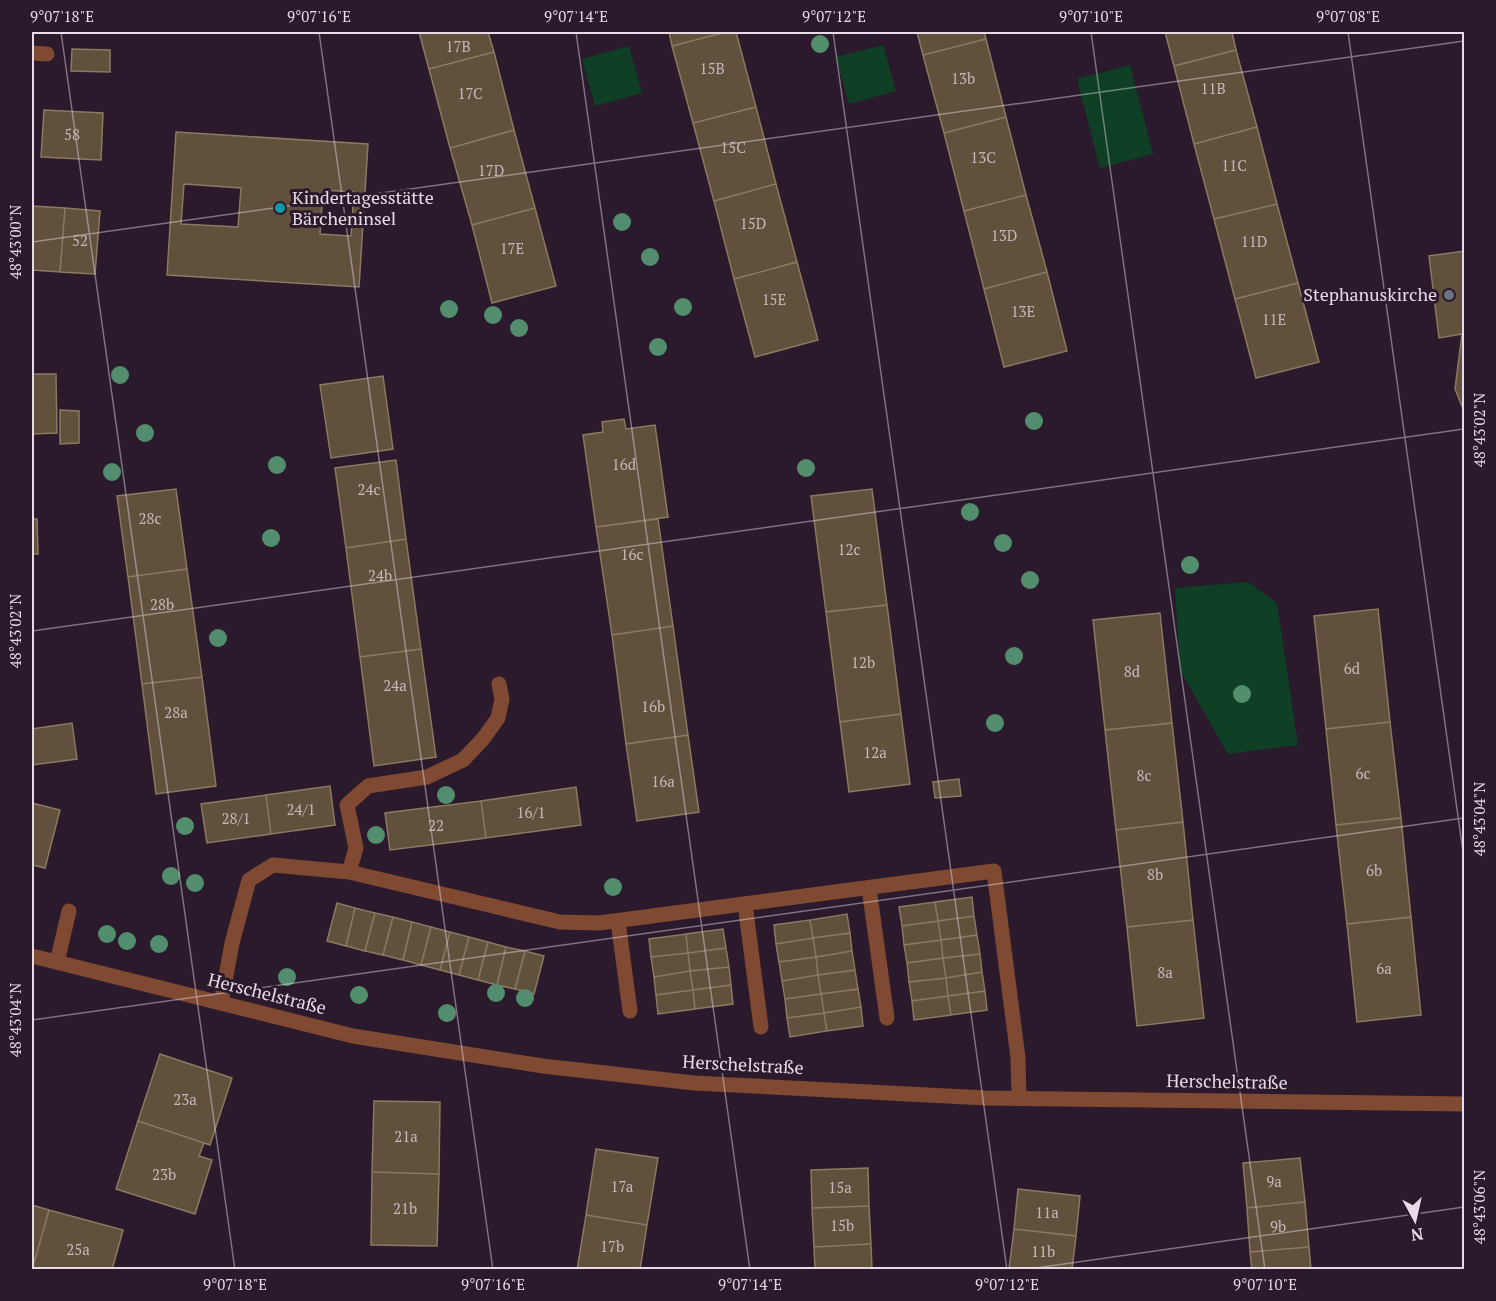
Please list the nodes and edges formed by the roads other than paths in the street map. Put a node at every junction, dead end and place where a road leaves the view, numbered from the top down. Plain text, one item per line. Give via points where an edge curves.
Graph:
1 (32, 53) edge
2 (47, 54) dead end
3 (500, 684) dead end
4 (349, 872) junction
5 (869, 888) junction
6 (745, 904) junction
7 (69, 911) dead end
8 (618, 921) junction
9 (32, 956) edge
10 (57, 962) junction
11 (221, 1003) junction
12 (630, 1011) dead end
13 (887, 1018) dead end
14 (761, 1027) dead end
15 (1019, 1097) junction
16 (1464, 1104) edge

1 - 2 street
3 - 4 street via 498,718 463,760 427,777 368,786 347,805 356,848
4 - 8 street via 560,922
4 - 11 street via 273,865 249,880
5 - 6 street
5 - 13 street
5 - 15 street via 994,871 1018,1058
6 - 8 street
6 - 14 street
7 - 10 street
8 - 12 street
9 - 10 street, Herschelstraße
10 - 11 street, Herschelstraße
11 - 15 street, Herschelstraße via 353,1036 543,1066 694,1083
15 - 16 street, Herschelstraße

